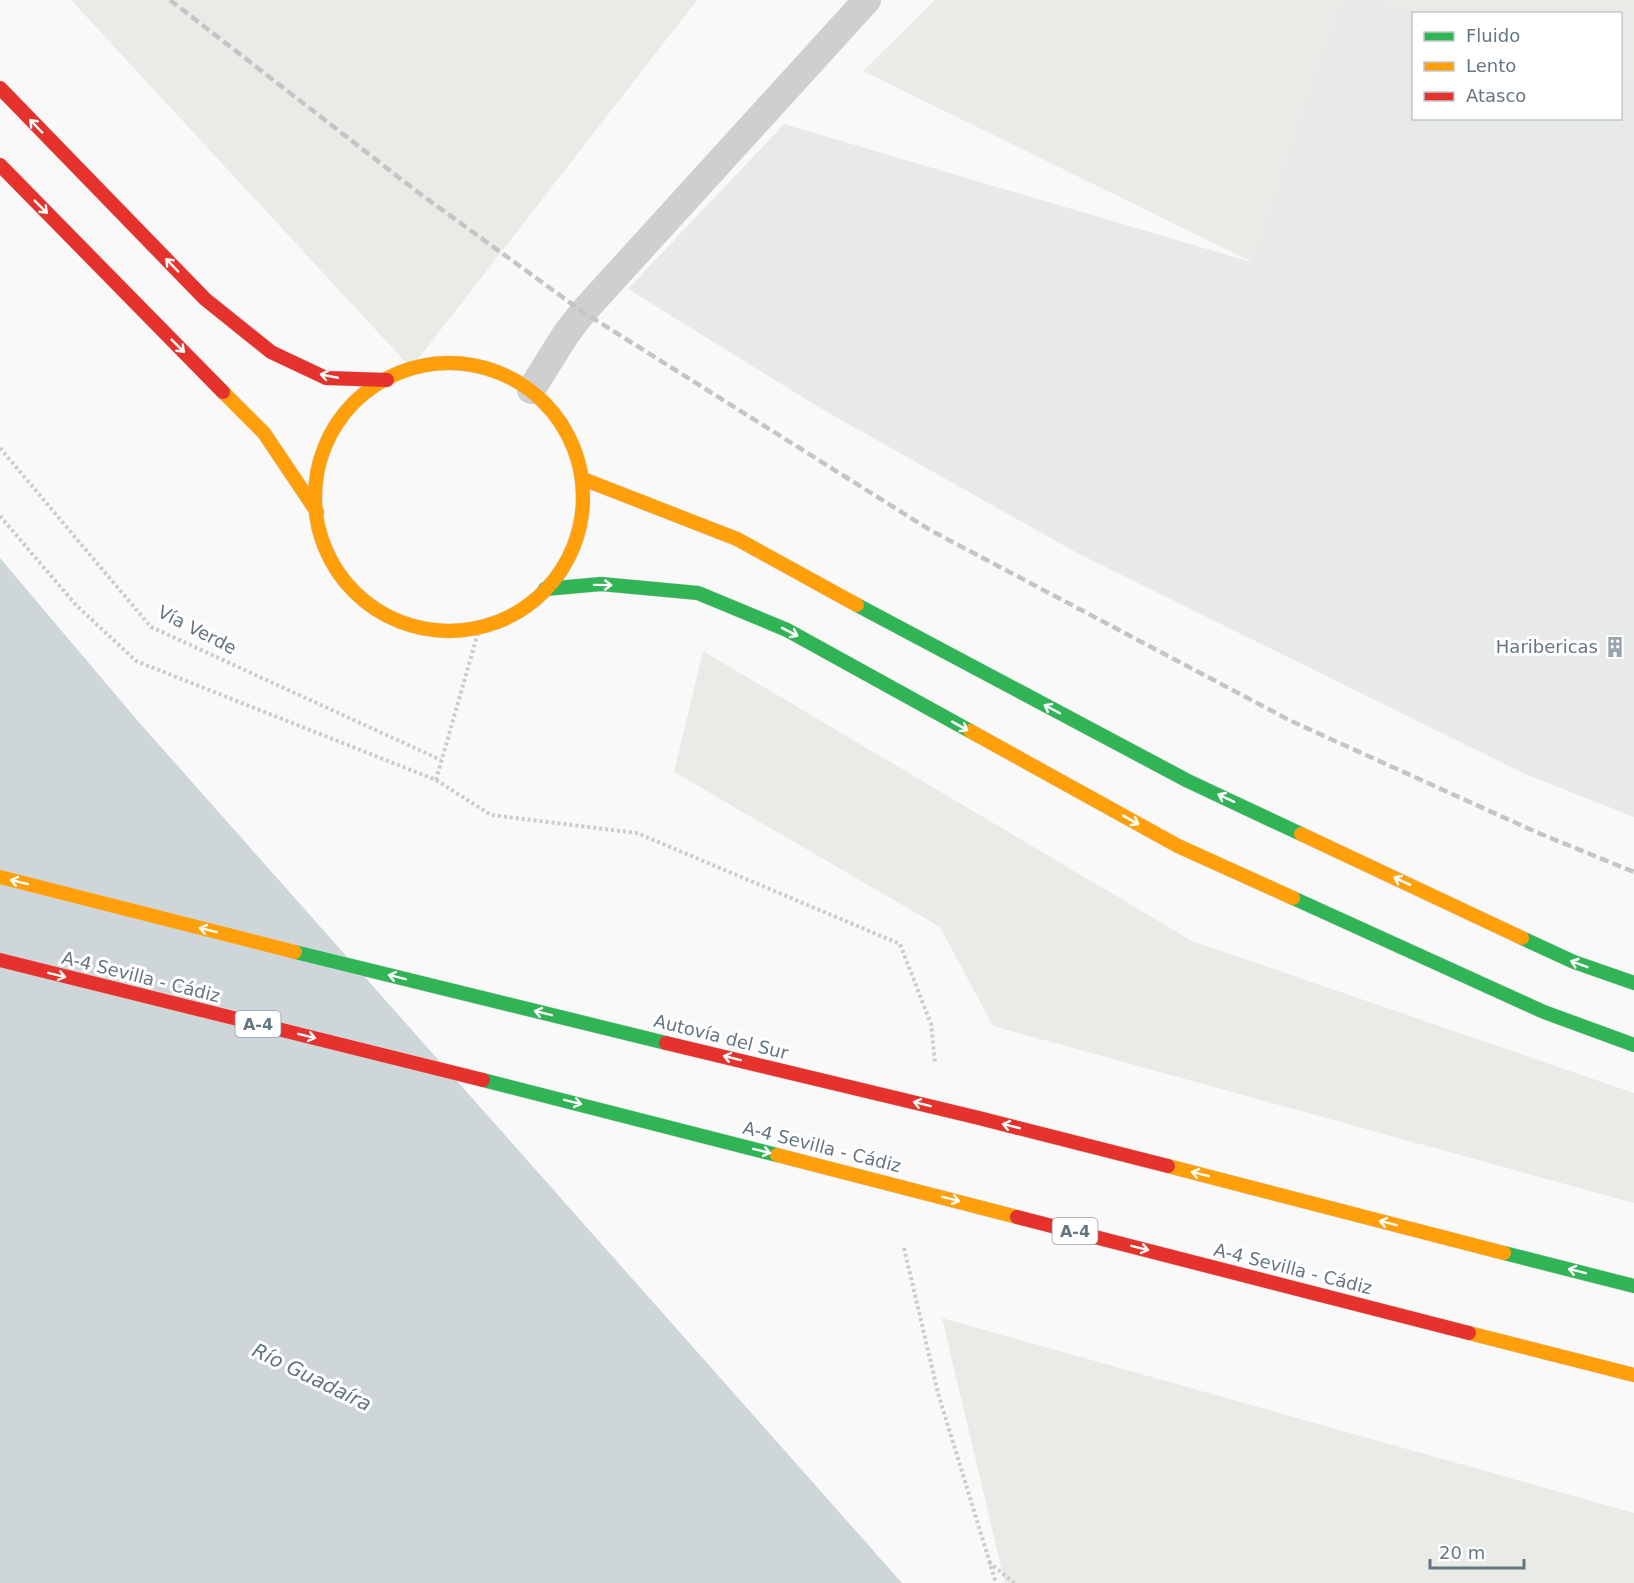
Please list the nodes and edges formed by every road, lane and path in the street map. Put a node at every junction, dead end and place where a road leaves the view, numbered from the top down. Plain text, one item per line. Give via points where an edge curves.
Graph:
1 (867, 0) edge
2 (0, 88) edge
3 (0, 165) edge
4 (387, 380) junction
5 (531, 390) junction
6 (0, 448) edge
7 (583, 479) junction
8 (317, 512) junction
9 (0, 516) edge
10 (545, 589) junction
11 (478, 629) junction
12 (441, 760) junction
13 (436, 780) junction
14 (0, 877) edge
15 (0, 960) edge
16 (1634, 983) edge
17 (1634, 1045) edge
18 (935, 1062) dead end
19 (904, 1248) dead end
20 (1634, 1286) edge
21 (1634, 1375) edge
22 (989, 1562) junction
23 (996, 1583) edge
24 (1014, 1583) edge

1 - 5 street via 583,312
4 -> 2 main road via 326,378 271,352 205,299
3 -> 8 main road via 264,433
4 - 5 main road via 411,368 447,362 494,370
4 - 8 main road via 370,388 354,403 331,434 316,479
5 - 7 main road via 563,424
6 - 12 path, Vía Verde via 152,627
7 - 10 main road via 583,515 564,568
16 -> 7 main road via 1574,962 1188,781 736,539
8 - 11 main road via 330,559 351,590 385,616 431,631
9 - 13 path via 76,605 136,661
10 - 11 main road via 527,608
10 -> 17 main road via 602,584 698,593 787,630 1178,846 1544,1012
11 - 12 path
12 - 13 path
13 - 18 path via 491,815 637,833 900,944 931,1024
20 -> 14 main road, Autovía del Sur via 979,1118 454,992
15 -> 21 main road, A-4 Sevilla - Cádiz / A-4
19 - 22 path via 938,1393
22 - 23 path
22 - 24 path

